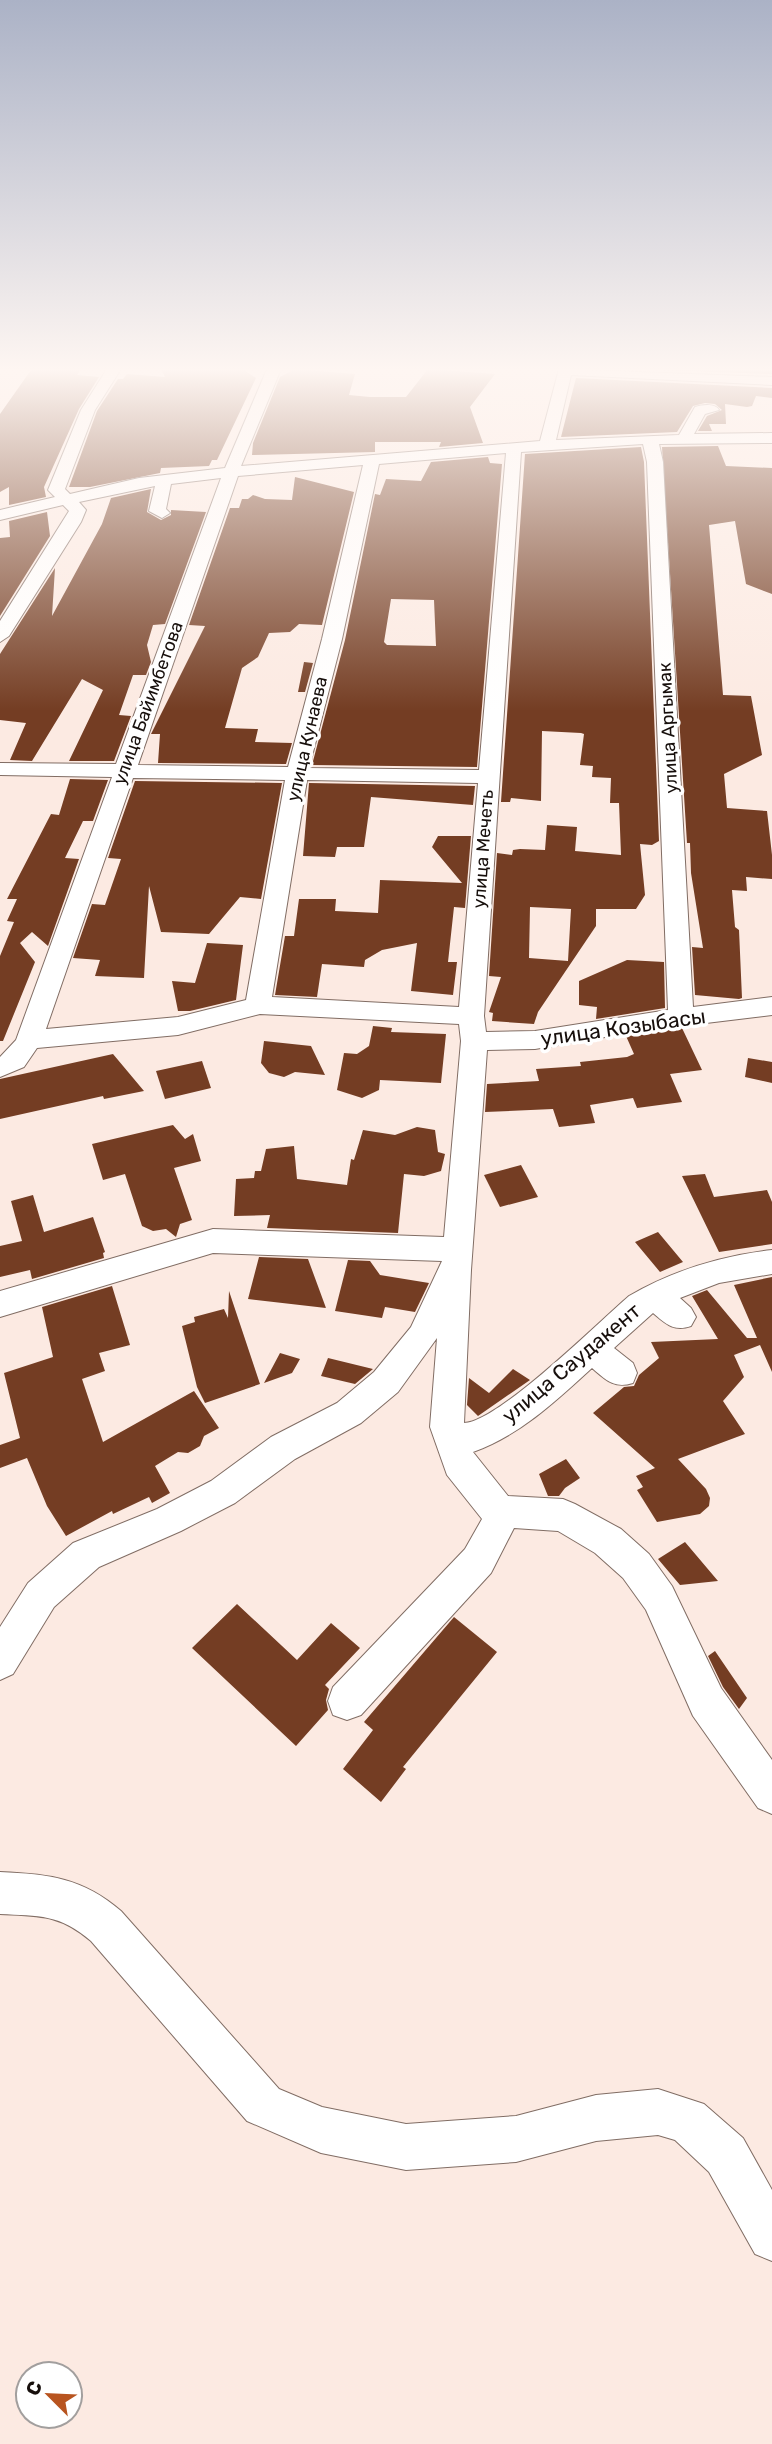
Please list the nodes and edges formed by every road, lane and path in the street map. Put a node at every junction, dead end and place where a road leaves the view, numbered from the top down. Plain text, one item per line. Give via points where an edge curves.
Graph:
1 (57, 483) edge
2 (148, 483) edge
3 (163, 483) edge
4 (227, 483) edge
5 (367, 483) edge
6 (511, 483) edge
7 (656, 483) edge
8 (67, 498) junction
9 (162, 513) dead end
10 (0, 515) edge
11 (0, 636) edge
12 (0, 769) edge
13 (124, 770) junction
14 (297, 773) junction
15 (488, 777) junction
16 (772, 1006) edge
17 (250, 1009) junction
18 (681, 1018) junction
19 (472, 1029) junction
20 (29, 1040) junction
21 (0, 1068) edge
22 (456, 1258) junction
23 (772, 1262) edge
24 (655, 1296) junction
25 (0, 1304) edge
26 (680, 1317) dead end
27 (590, 1348) junction
28 (621, 1373) dead end
29 (452, 1434) junction
30 (497, 1511) junction
31 (0, 1661) edge
32 (347, 1701) dead end
33 (772, 1794) edge
34 (0, 1893) edge
35 (765, 2209) edge

1 - 8 street via 55,489
2 - 8 street
3 - 9 street via 157,511
4 - 13 street, улица Байимбетова
5 - 14 street, улица Кунаева
6 - 15 street, улица Мечеть
7 - 18 street, улица Аргымак
8 - 10 street
8 - 11 street via 78,510 73,522
12 - 13 street
13 - 14 street
13 - 20 street, улица Байимбетова
14 - 15 street
14 - 17 street, улица Кунаева
15 - 19 street, улица Мечеть
16 - 18 street, улица Козыбасы
17 - 19 street, улица Козыбасы
17 - 20 street, улица Козыбасы via 181,1025
18 - 19 street, улица Козыбасы via 535,1040
19 - 22 street, улица Мечеть
20 - 21 street via 20,1057
22 - 25 street via 267,1241 213,1241
22 - 29 street via 457,1311 448,1381 447,1427
22 - 31 street via 422,1336 386,1382 349,1413 283,1448 223,1492 86,1555 40,1595
23 - 24 street, улица Саудакент via 721,1268
24 - 26 street
24 - 27 street, улица Саудакент
27 - 28 street
27 - 29 street, улица Саудакент via 528,1404 484,1433 471,1438
29 - 30 street via 460,1464
30 - 32 street via 500,1521 478,1561
30 - 33 street via 563,1515 608,1541 636,1566 659,1598 707,1702
34 - 35 street via 46,1895 84,1907 106,1926 263,2105 321,2130 406,2147 516,2139 596,2118 658,2112 688,2120 726,2155

